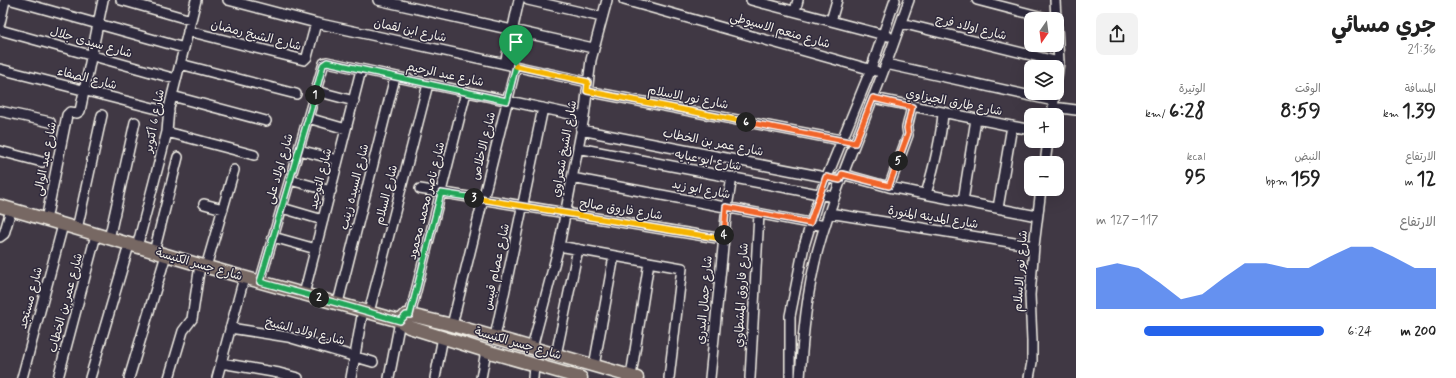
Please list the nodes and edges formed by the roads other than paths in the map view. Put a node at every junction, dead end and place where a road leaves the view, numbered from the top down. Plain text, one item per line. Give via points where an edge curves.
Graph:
1 (5, 0) edge
2 (12, 0) edge
3 (103, 0) edge
4 (121, 0) edge
5 (196, 0) edge
6 (228, 0) edge
7 (378, 0) edge
8 (519, 0) edge
9 (528, 0) edge
10 (607, 0) edge
11 (624, 0) edge
12 (751, 0) edge
13 (798, 0) edge
14 (838, 0) edge
15 (896, 0) edge
16 (909, 0) edge
17 (977, 0) edge
18 (1055, 0) edge
19 (762, 1) edge
20 (795, 12) junction
21 (1024, 12) edge
22 (1056, 12) edge
23 (602, 18) junction
24 (191, 20) junction
25 (831, 21) junction
26 (0, 23) edge
27 (316, 23) junction
28 (901, 23) junction
29 (98, 24) junction
30 (0, 30) edge
31 (513, 30) junction
32 (188, 31) junction
33 (884, 35) junction
34 (895, 38) junction
35 (184, 48) junction
36 (593, 48) junction
37 (91, 55) junction
38 (1051, 60) edge
39 (324, 63) joint
40 (180, 64) junction
41 (505, 64) junction
42 (516, 66) junction
43 (884, 68) junction
44 (0, 69) edge
45 (871, 69) junction
46 (361, 70) junction
47 (395, 77) junction
48 (176, 78) junction
49 (588, 82) junction
50 (428, 84) junction
51 (84, 90) junction
52 (316, 91) junction
53 (587, 91) junction
54 (466, 92) junction
55 (296, 94) dead end
56 (172, 96) junction
57 (873, 98) junction
58 (354, 101) junction
59 (507, 101) junction
60 (1053, 104) edge
61 (912, 107) junction
62 (544, 108) junction
63 (1076, 110) edge
64 (0, 111) edge
65 (168, 112) junction
66 (943, 113) junction
67 (102, 115) dead end
68 (584, 117) junction
69 (308, 118) junction
70 (976, 119) junction
71 (266, 121) dead end
72 (50, 122) dead end
73 (135, 122) dead end
74 (1012, 126) junction
75 (346, 129) junction
76 (1024, 129) edge
77 (581, 130) junction
78 (167, 132) junction
79 (841, 140) junction
80 (855, 143) junction
81 (578, 148) junction
82 (298, 150) junction
83 (0, 151) edge
84 (254, 155) dead end
85 (178, 157) dead end
86 (338, 160) junction
87 (42, 162) dead end
88 (234, 170) dead end
89 (732, 177) junction
90 (826, 177) junction
91 (841, 177) junction
92 (572, 178) junction
93 (290, 180) junction
94 (889, 186) junction
95 (420, 189) dead end
96 (330, 191) junction
97 (441, 193) junction
98 (820, 194) junction
99 (926, 194) junction
100 (1040, 196) edge
101 (834, 197) junction
102 (483, 200) junction
103 (963, 201) junction
104 (204, 204) dead end
105 (523, 206) junction
106 (726, 207) junction
107 (5, 208) edge
108 (282, 208) junction
109 (998, 208) junction
110 (223, 209) junction
111 (566, 213) junction
112 (759, 214) junction
113 (829, 214) junction
114 (1037, 216) junction
115 (46, 220) junction
116 (323, 220) junction
117 (810, 223) junction
118 (63, 225) junction
119 (825, 226) junction
120 (77, 229) junction
121 (96, 235) junction
122 (0, 237) edge
123 (273, 237) junction
124 (109, 239) junction
125 (723, 239) junction
126 (133, 246) junction
127 (559, 246) junction
128 (1034, 246) junction
129 (316, 248) junction
130 (578, 249) junction
131 (154, 252) junction
132 (166, 255) junction
133 (614, 256) junction
134 (649, 262) junction
135 (203, 266) junction
136 (244, 278) junction
137 (260, 282) junction
138 (304, 294) junction
139 (338, 303) junction
140 (366, 311) junction
141 (405, 318) junction
142 (452, 325) junction
143 (230, 328) junction
144 (443, 337) junction
145 (495, 337) junction
146 (532, 348) junction
147 (486, 351) junction
148 (556, 355) junction
149 (355, 357) junction
150 (221, 362) junction
151 (374, 362) dead end
152 (534, 365) junction
153 (594, 366) junction
154 (278, 375) edge
155 (634, 377) edge
156 (22, 378) edge
157 (58, 378) edge
158 (90, 378) edge
159 (129, 378) edge
160 (169, 378) edge
161 (217, 378) edge
162 (298, 378) edge
163 (351, 378) edge
164 (389, 378) edge
165 (435, 378) edge
166 (482, 378) edge
167 (533, 378) edge
168 (577, 378) edge
169 (669, 378) edge
170 (710, 378) edge
171 (750, 378) edge
172 (790, 378) edge
173 (800, 378) edge
174 (1029, 378) edge

1 - 26 street
2 - 29 street
3 - 29 street
4 - 24 street
5 - 24 street, شارع 6 أكتوبر
6 - 27 street, شارع ابن لقمان
7 - 31 street
8 - 31 street
9 - 23 street
10 - 23 street, شارع الشيخ شعراوي
11 - 45 street, شارع منعم الاسيوطي
12 - 19 street
13 - 20 street
14 - 25 street
15 - 33 street
16 - 28 street
17 - 21 street
18 - 22 street
19 - 20 street
20 - 25 street
23 - 36 street, شارع الشيخ شعراوي
24 - 32 street, شارع 6 أكتوبر
25 - 33 street
27 - 32 street, شارع الشيخ رمضان via 304,60
27 - 41 street, شارع ابن لقمان
28 - 34 street
28 - 38 street, شارع اولاد فرج
29 - 35 street
29 - 37 street
30 - 37 street, شارع سيدى جلال
31 - 36 street
31 - 41 street
32 - 35 street, شارع 6 أكتوبر
33 - 34 street
33 - 45 street
34 - 43 street
35 - 40 street, شارع 6 أكتوبر
36 - 49 street, شارع الشيخ شعراوي
37 - 48 street, شارع سيدى جلال
37 - 51 street
39 - 46 street, شارع عبد الرحيم
39 - 52 street, شارع اولاد على
40 - 48 street, شارع 6 أكتوبر
40 - 55 street
41 - 42 street, شارع ابن لقمان
42 - 49 street, شارع ابن لقمان
42 - 59 street, شارع الاخلاص
43 - 45 street, شارع منعم الاسيوطي
43 - 57 street
43 - 60 street, شارع منعم الاسيوطي
44 - 51 street, شارع الصفاء
45 - 79 street
46 - 47 street, شارع عبد الرحيم
46 - 58 street, شارع التوحيد
47 - 50 street, شارع عبد الرحيم
47 - 139 street, شارع السيده زينب
48 - 56 street, شارع 6 أكتوبر
49 - 53 street, شارع الشيخ شعراوي
50 - 54 street, شارع عبد الرحيم
50 - 140 street, شارع السلام
51 - 65 street, شارع الصفاء
51 - 115 street, شارع عبد الوالى via 80,112 70,112 68,115
52 - 58 street
52 - 69 street, شارع اولاد على
53 - 68 street, شارع الشيخ شعراوي
53 - 79 street, شارع نور الاسلام
54 - 59 street, شارع عبد الرحيم
54 - 97 street, شارع ناصر محمد محمود
56 - 65 street, شارع 6 أكتوبر
56 - 71 street
57 - 61 street, شارع طارق الجيزاوي
57 - 80 street
58 - 75 street, شارع التوحيد
59 - 62 street, شارع عبد الرحيم
59 - 102 street, شارع الاخلاص
60 - 63 street, شارع منعم الاسيوطي
61 - 66 street, شارع طارق الجيزاوي
61 - 94 street via 908,135
62 - 68 street, شارع عبد الرحيم
62 - 105 street, شارع عصام قبيس
64 - 72 street
65 - 78 street, شارع 6 أكتوبر
66 - 70 street, شارع طارق الجيزاوي
66 - 99 street via 942,132
67 - 120 street
68 - 77 street, شارع الشيخ شعراوي
69 - 75 street
69 - 82 street, شارع اولاد على
70 - 74 street, شارع طارق الجيزاوي
70 - 103 street
73 - 124 street
74 - 76 street, شارع طارق الجيزاوي
74 - 109 street
75 - 86 street, شارع التوحيد
77 - 81 street, شارع الشيخ شعراوي
77 - 90 street, شارع عمر بن الخطاب
78 - 84 street
78 - 126 street, شارع 6 أكتوبر
79 - 80 street, شارع نور الاسلام
79 - 90 street
80 - 91 street
81 - 89 street, شارع ابو عبايه
81 - 92 street, شارع الشيخ شعراوي
82 - 86 street
82 - 93 street, شارع اولاد على
83 - 87 street
85 - 131 street
86 - 96 street, شارع التوحيد
88 - 110 street
89 - 98 street, شارع ابو عبايه
89 - 106 street, شارع جمال البدري
90 - 91 street, شارع عمر بن الخطاب
90 - 98 street
91 - 94 street, شارع عمر بن الخطاب
91 - 101 street
92 - 106 street, شارع ابو زيد
92 - 111 street, شارع الشيخ شعراوي
93 - 96 street
93 - 108 street, شارع اولاد على
94 - 99 street, شارع عمر بن الخطاب
95 - 97 street, شارع فاروق صالح
96 - 116 street, شارع التوحيد
97 - 102 street, شارع فاروق صالح
97 - 141 street, شارع ناصر محمد محمود
98 - 101 street, شارع ابو عبايه
98 - 117 street
99 - 103 street, شارع عمر بن الخطاب
100 - 114 street, شارع نور الاسلام
101 - 113 street
102 - 105 street, شارع فاروق صالح
102 - 142 street, شارع الاخلاص
103 - 109 street, شارع عمر بن الخطاب
104 - 110 street
105 - 111 street, شارع فاروق صالح
105 - 145 street, شارع عصام قبيس
106 - 112 street, شارع ابو زيد
106 - 125 street, شارع جمال البدري
107 - 115 main road, شارع جسر الكنيسة
107 - 122 street via 4,234
108 - 116 street
108 - 123 street, شارع اولاد على
109 - 114 street, شارع عمر بن الخطاب
110 - 135 street
111 - 125 street, شارع فاروق صالح
111 - 127 street, شارع الشيخ شعراوي
112 - 117 street, شارع ابو زيد
112 - 171 street, شارع فاروق المشطاوي
113 - 119 street
113 - 128 street, شارع المدينه المنورة
114 - 128 street, شارع نور الاسلام
115 - 118 main road, شارع جسر الكنيسة
116 - 129 street, شارع التوحيد
117 - 119 street, شارع ابو زيد
117 - 172 street via 798,269 790,316
118 - 120 main road, شارع جسر الكنيسة
118 - 156 street, شارع مستجد
119 - 173 street via 808,294
120 - 121 main road, شارع جسر الكنيسة
121 - 124 main road, شارع جسر الكنيسة
121 - 157 street, شارع عمر بن الخطاب
123 - 129 street
123 - 137 street, شارع اولاد على
124 - 126 main road, شارع جسر الكنيسة
125 - 170 street, شارع جمال البدري
126 - 131 main road, شارع جسر الكنيسة
126 - 158 street, شارع 6 أكتوبر
127 - 130 street
127 - 146 street, شارع الشيخ شعراوي
128 - 174 street, شارع نور الاسلام via 1030,295 1032,355
129 - 138 street, شارع التوحيد
130 - 133 street
130 - 148 street
131 - 132 main road, شارع جسر الكنيسة
132 - 135 main road, شارع جسر الكنيسة
132 - 159 street
133 - 134 street
133 - 153 street
134 - 155 street
134 - 169 street via 682,268
135 - 136 main road, شارع جسر الكنيسة
135 - 160 street via 192,319 183,331
136 - 137 main road, شارع جسر الكنيسة
136 - 143 street
137 - 138 main road, شارع جسر الكنيسة
138 - 139 main road, شارع جسر الكنيسة
139 - 140 main road, شارع جسر الكنيسة
140 - 141 main road, شارع جسر الكنيسة
140 - 149 street, شارع السلام
141 - 142 main road, شارع جسر الكنيسة
141 - 144 main road, شارع جسر الكنيسة via 406,326
141 - 164 street, شارع ناصر محمد محمود
142 - 145 main road, شارع جسر الكنيسة
143 - 149 street, شارع اولاد الشيخ via 288,337
143 - 150 street
144 - 147 main road, شارع جسر الكنيسة
144 - 165 street
145 - 146 main road, شارع جسر الكنيسة
146 - 148 main road, شارع جسر الكنيسة
147 - 152 main road, شارع جسر الكنيسة
147 - 166 street
148 - 153 main road, شارع جسر الكنيسة
149 - 151 street, شارع اولاد الشيخ
149 - 163 street, شارع السلام
150 - 154 street
150 - 161 street
152 - 167 street
152 - 168 main road, شارع جسر الكنيسة
153 - 155 main road, شارع جسر الكنيسة
154 - 162 street

